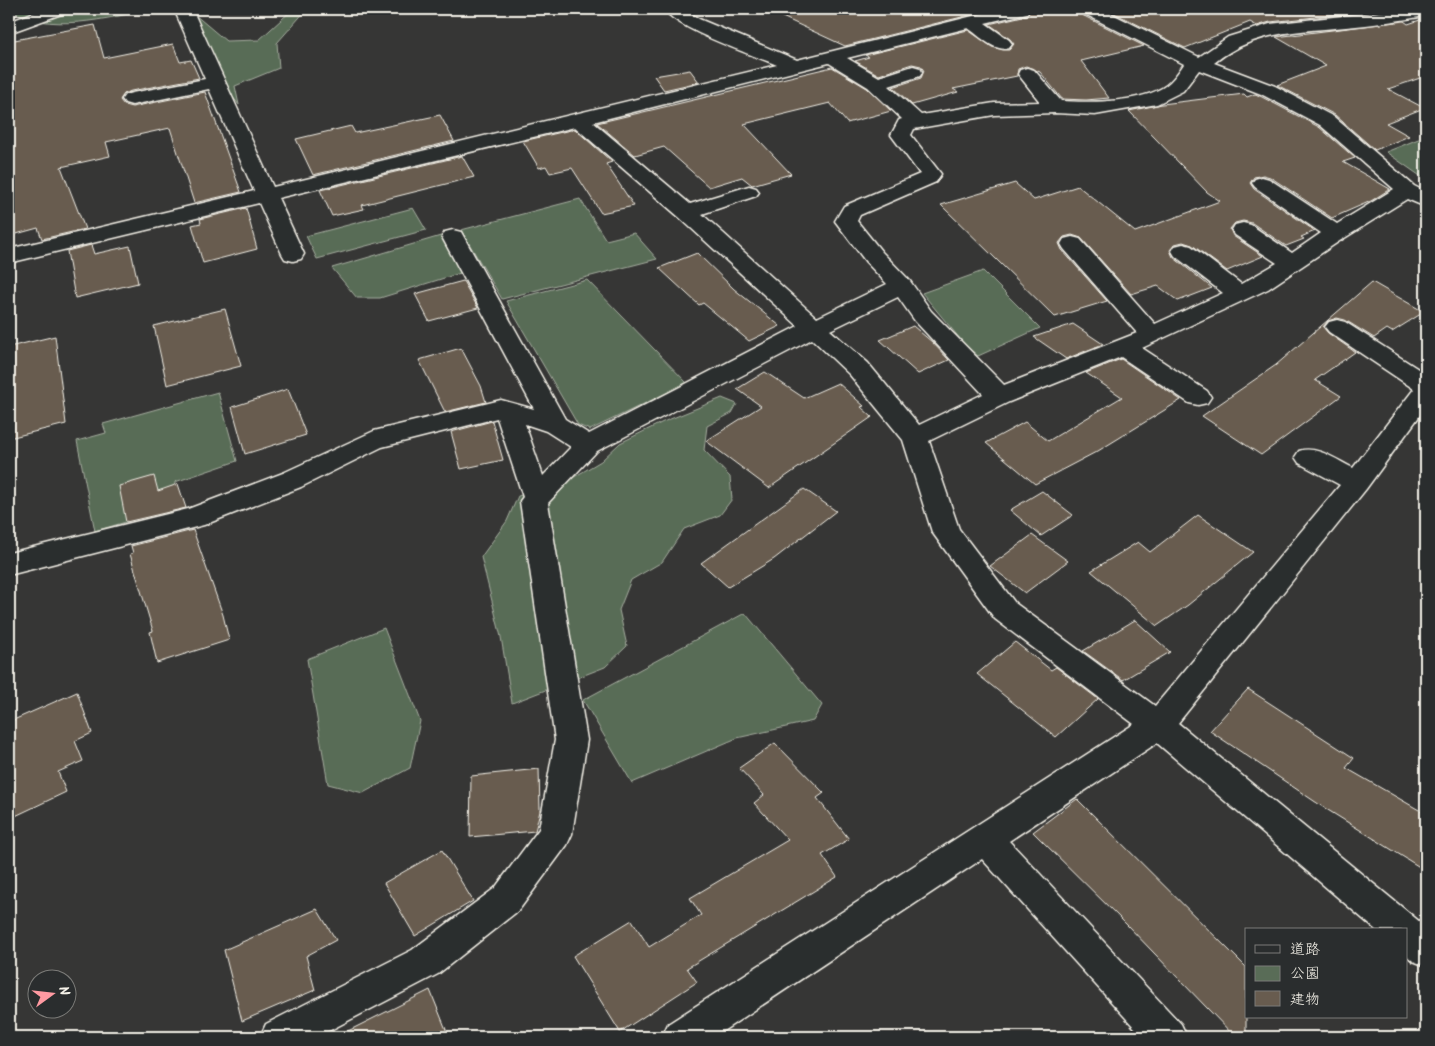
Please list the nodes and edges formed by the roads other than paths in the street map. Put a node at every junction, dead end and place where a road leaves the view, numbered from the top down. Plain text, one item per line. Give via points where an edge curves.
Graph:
1 (58, 9) edge
2 (183, 9) edge
3 (673, 9) edge
4 (1021, 9) edge
5 (1089, 9) edge
6 (1340, 9) edge
7 (1426, 11) edge
8 (1354, 21) junction
9 (971, 22) junction
10 (9, 28) edge
11 (1003, 44) dead end
12 (832, 57) junction
13 (1199, 63) junction
14 (796, 66) junction
15 (913, 72) dead end
16 (1027, 74) dead end
17 (216, 82) junction
18 (877, 84) junction
19 (132, 99) dead end
20 (1055, 107) junction
21 (579, 120) junction
22 (917, 122) junction
23 (1262, 183) dead end
24 (749, 192) dead end
25 (266, 194) junction
26 (1416, 195) edge
27 (687, 212) junction
28 (1243, 230) dead end
29 (1336, 233) junction
30 (453, 237) dead end
31 (1072, 244) dead end
32 (1183, 251) dead end
33 (294, 254) dead end
34 (9, 256) edge
35 (1292, 262) junction
36 (902, 286) junction
37 (1239, 294) junction
38 (1337, 327) dead end
39 (814, 328) junction
40 (1152, 335) junction
41 (1123, 347) junction
42 (1426, 385) edge
43 (1426, 390) edge
44 (1000, 396) junction
45 (1198, 397) dead end
46 (507, 410) junction
47 (555, 425) junction
48 (915, 437) junction
49 (588, 445) junction
50 (1308, 457) dead end
51 (1357, 482) junction
52 (537, 498) junction
53 (9, 564) edge
54 (1158, 725) junction
55 (985, 838) junction
56 (1401, 928) edge
57 (1408, 934) edge
58 (1426, 949) edge
59 (279, 1037) edge
60 (681, 1037) edge
61 (1168, 1037) edge

1 - 10 street
2 - 17 street
3 - 14 street via 693,23
4 - 9 street
5 - 13 street
6 - 8 street
7 - 8 street
8 - 13 street via 1274,27 1218,50
9 - 11 street
9 - 12 street
12 - 14 street
12 - 18 street
13 - 20 street via 1176,88 1157,98 1095,109
13 - 26 street via 1268,90 1328,121
14 - 21 street
15 - 18 street
16 - 20 street
17 - 19 street
17 - 25 street
18 - 22 street
20 - 22 street via 994,109
21 - 25 street
21 - 27 street
22 - 36 street via 906,124 901,135 931,174 929,178 852,212 846,221
23 - 29 street
24 - 27 street
25 - 33 street
25 - 34 street
26 - 29 street
27 - 39 street
28 - 35 street
29 - 35 street
30 - 47 street
31 - 40 street
32 - 37 street
35 - 37 street
36 - 39 street
36 - 44 street via 923,316
37 - 40 street
38 - 42 street
39 - 48 street via 859,369
39 - 49 street
40 - 41 street
41 - 44 street
41 - 45 street
43 - 51 street
44 - 48 street
46 - 47 street
46 - 52 street
46 - 53 street via 483,412 374,440 292,480 194,518
47 - 49 street
48 - 54 street via 946,532 1005,611
49 - 52 street
50 - 51 street
51 - 54 street
52 - 59 street via 534,501 571,740 555,834 507,899 425,962
54 - 55 street
54 - 56 street
55 - 60 street
55 - 61 street
57 - 58 street

